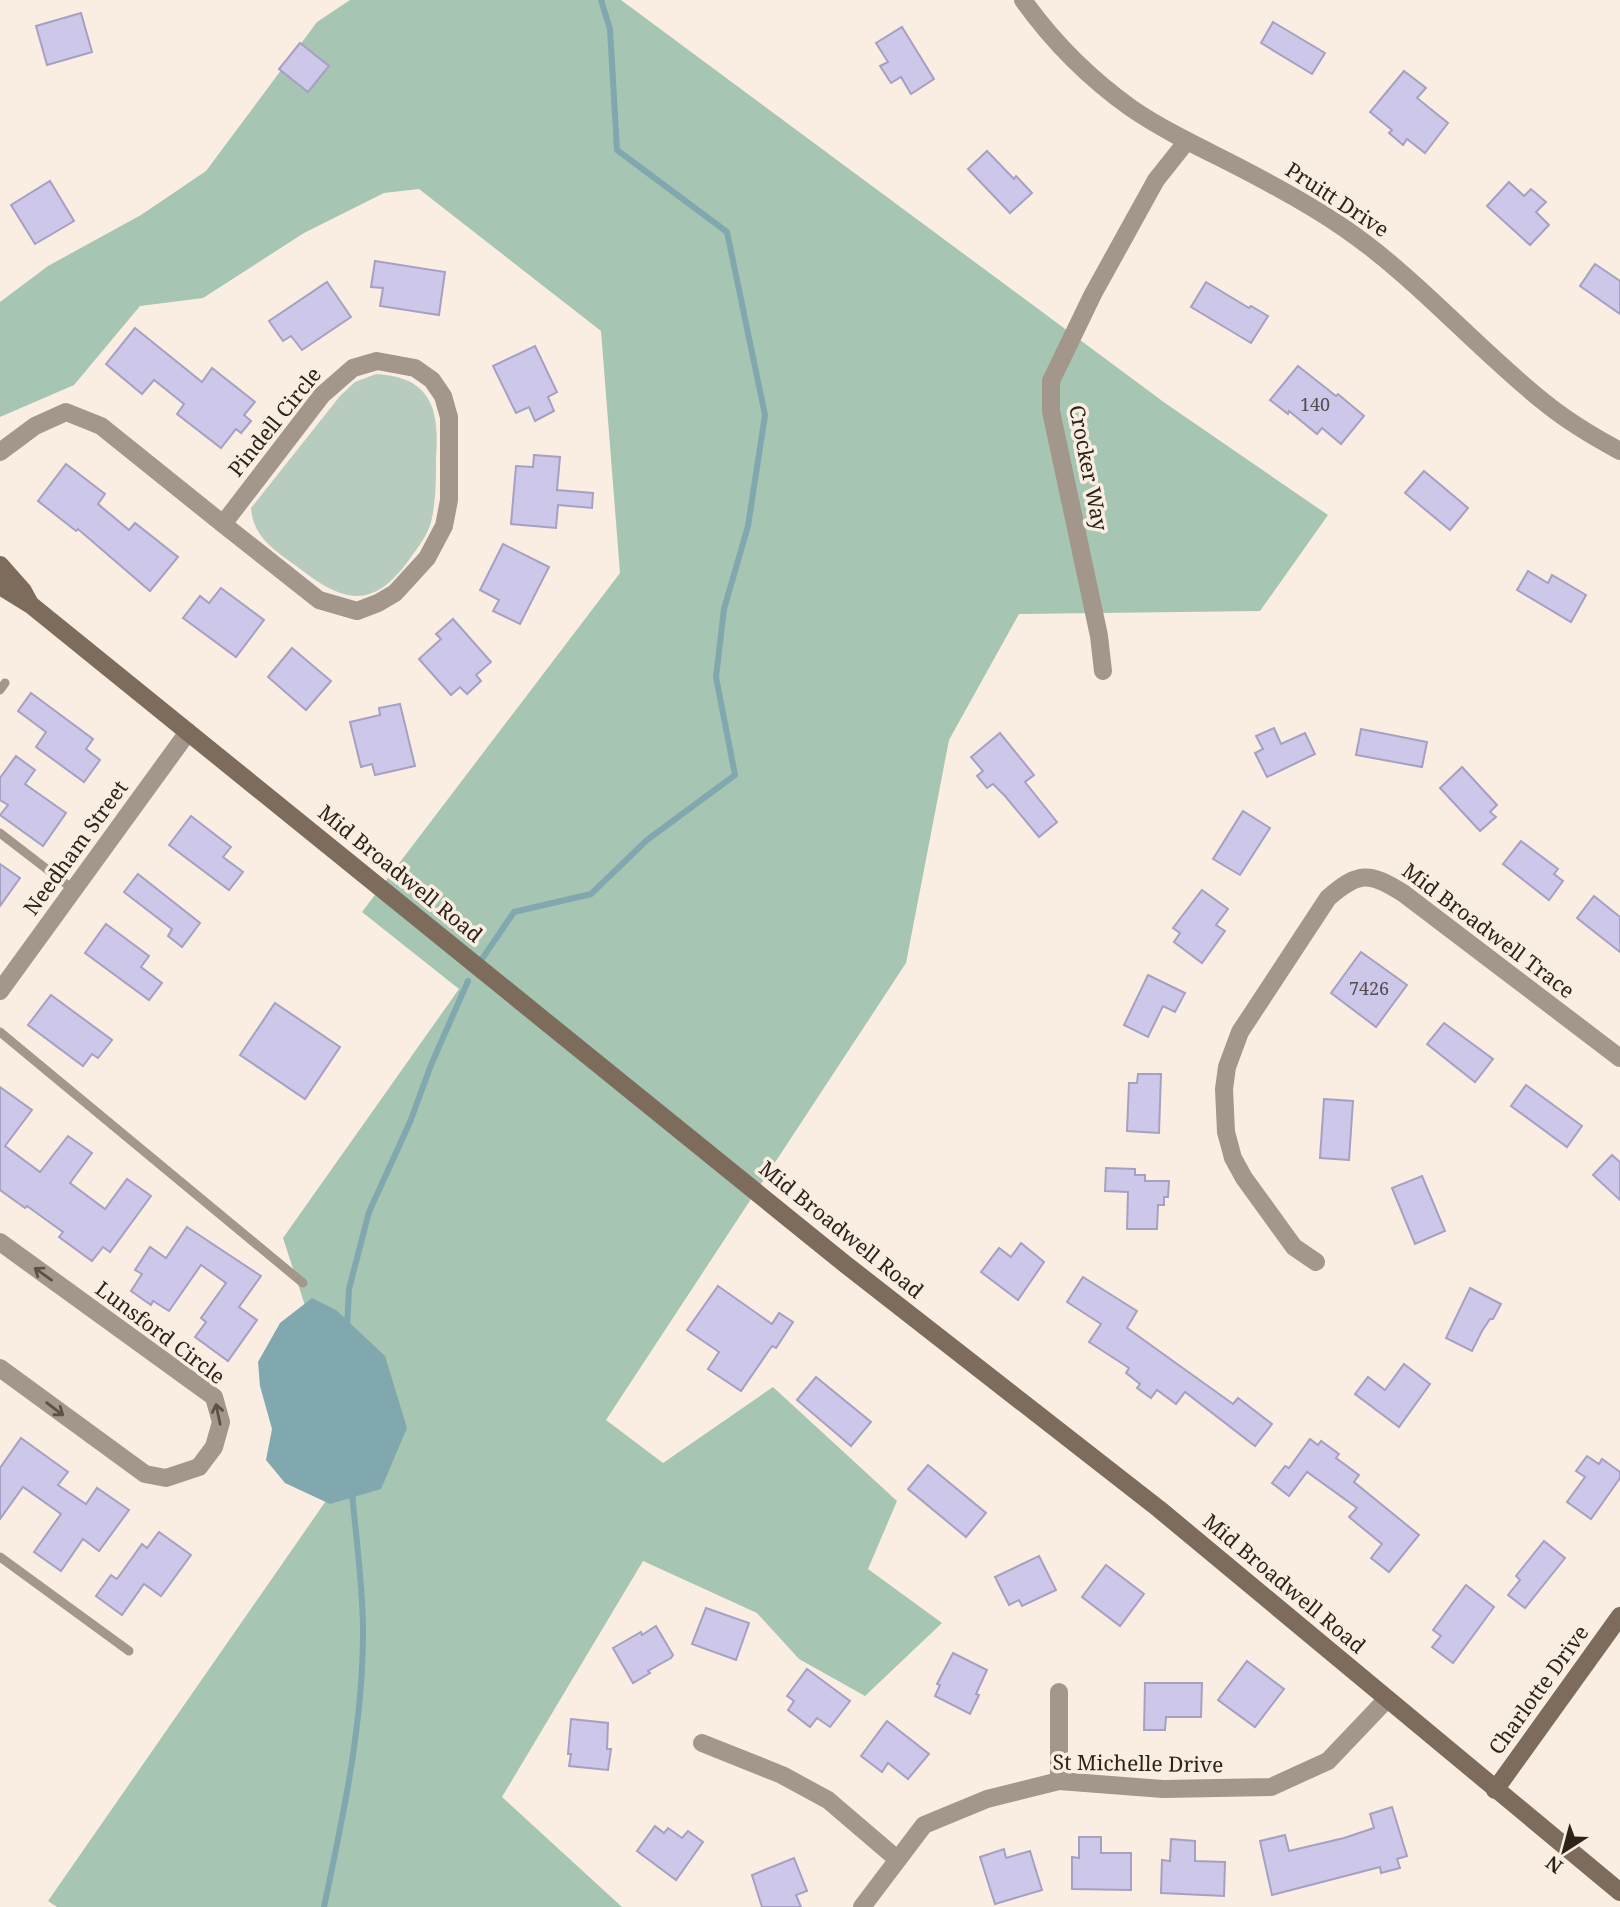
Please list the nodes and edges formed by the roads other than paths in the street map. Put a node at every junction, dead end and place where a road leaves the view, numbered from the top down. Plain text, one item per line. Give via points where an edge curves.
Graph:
1 (1023, 0) edge
2 (1187, 141) junction
3 (1620, 451) edge
4 (0, 452) edge
5 (223, 524) junction
6 (0, 565) edge
7 (0, 586) edge
8 (31, 606) junction
9 (1103, 671) dead end
10 (188, 732) junction
11 (0, 833) edge
12 (74, 890) junction
13 (0, 991) edge
14 (0, 1032) edge
15 (1620, 1058) edge
16 (0, 1242) edge
17 (1316, 1262) dead end
18 (303, 1283) dead end
19 (0, 1368) edge
20 (0, 1557) edge
21 (1620, 1616) edge
22 (129, 1651) dead end
23 (1059, 1692) dead end
24 (1387, 1699) junction
25 (702, 1743) dead end
26 (1059, 1781) junction
27 (1495, 1790) junction
28 (897, 1859) junction
29 (1620, 1892) edge
30 (862, 1907) edge

1 - 2 street, Pruitt Drive via 1046,32 1089,76 1133,110
2 - 3 street, Pruitt Drive via 1284,190 1345,229 1400,272 1544,403
2 - 9 street, Crocker Way via 1150,192 1051,381 1051,411
4 - 5 street, Pindell Circle via 36,426 66,412 101,426
5 - 5 street, Pindell Circle via 319,600 357,611 396,593 427,558 444,526 449,499 449,417 443,396 432,380 415,368 377,361 353,368 322,395
6 - 8 street, Mid Broadwell Road
7 - 8 street, Mid Broadwell Road
8 - 10 street, Mid Broadwell Road
10 - 12 street, Needham Street
10 - 24 street, Mid Broadwell Road via 845,1264 1159,1509
11 - 12 lane
12 - 13 street, Needham Street
14 - 18 lane
15 - 17 street, Mid Broadwell Trace via 1403,893 1373,877 1362,876 1344,884 1328,898 1240,1032 1224,1089 1226,1132 1233,1158 1294,1247
19 -> 16 street, Lunsford Circle via 145,1474 166,1478 200,1467 214,1447 221,1422 214,1397
20 - 22 lane
21 - 27 street, Charlotte Drive
23 - 26 street
24 - 26 street, St Michelle Drive via 1328,1761 1271,1787 1163,1789
24 - 27 street, Mid Broadwell Road
25 - 28 street via 782,1775 828,1800
26 - 28 street, St Michelle Drive via 987,1798 924,1825
27 - 29 street, Mid Broadwell Road
28 - 30 street, St Michelle Drive

